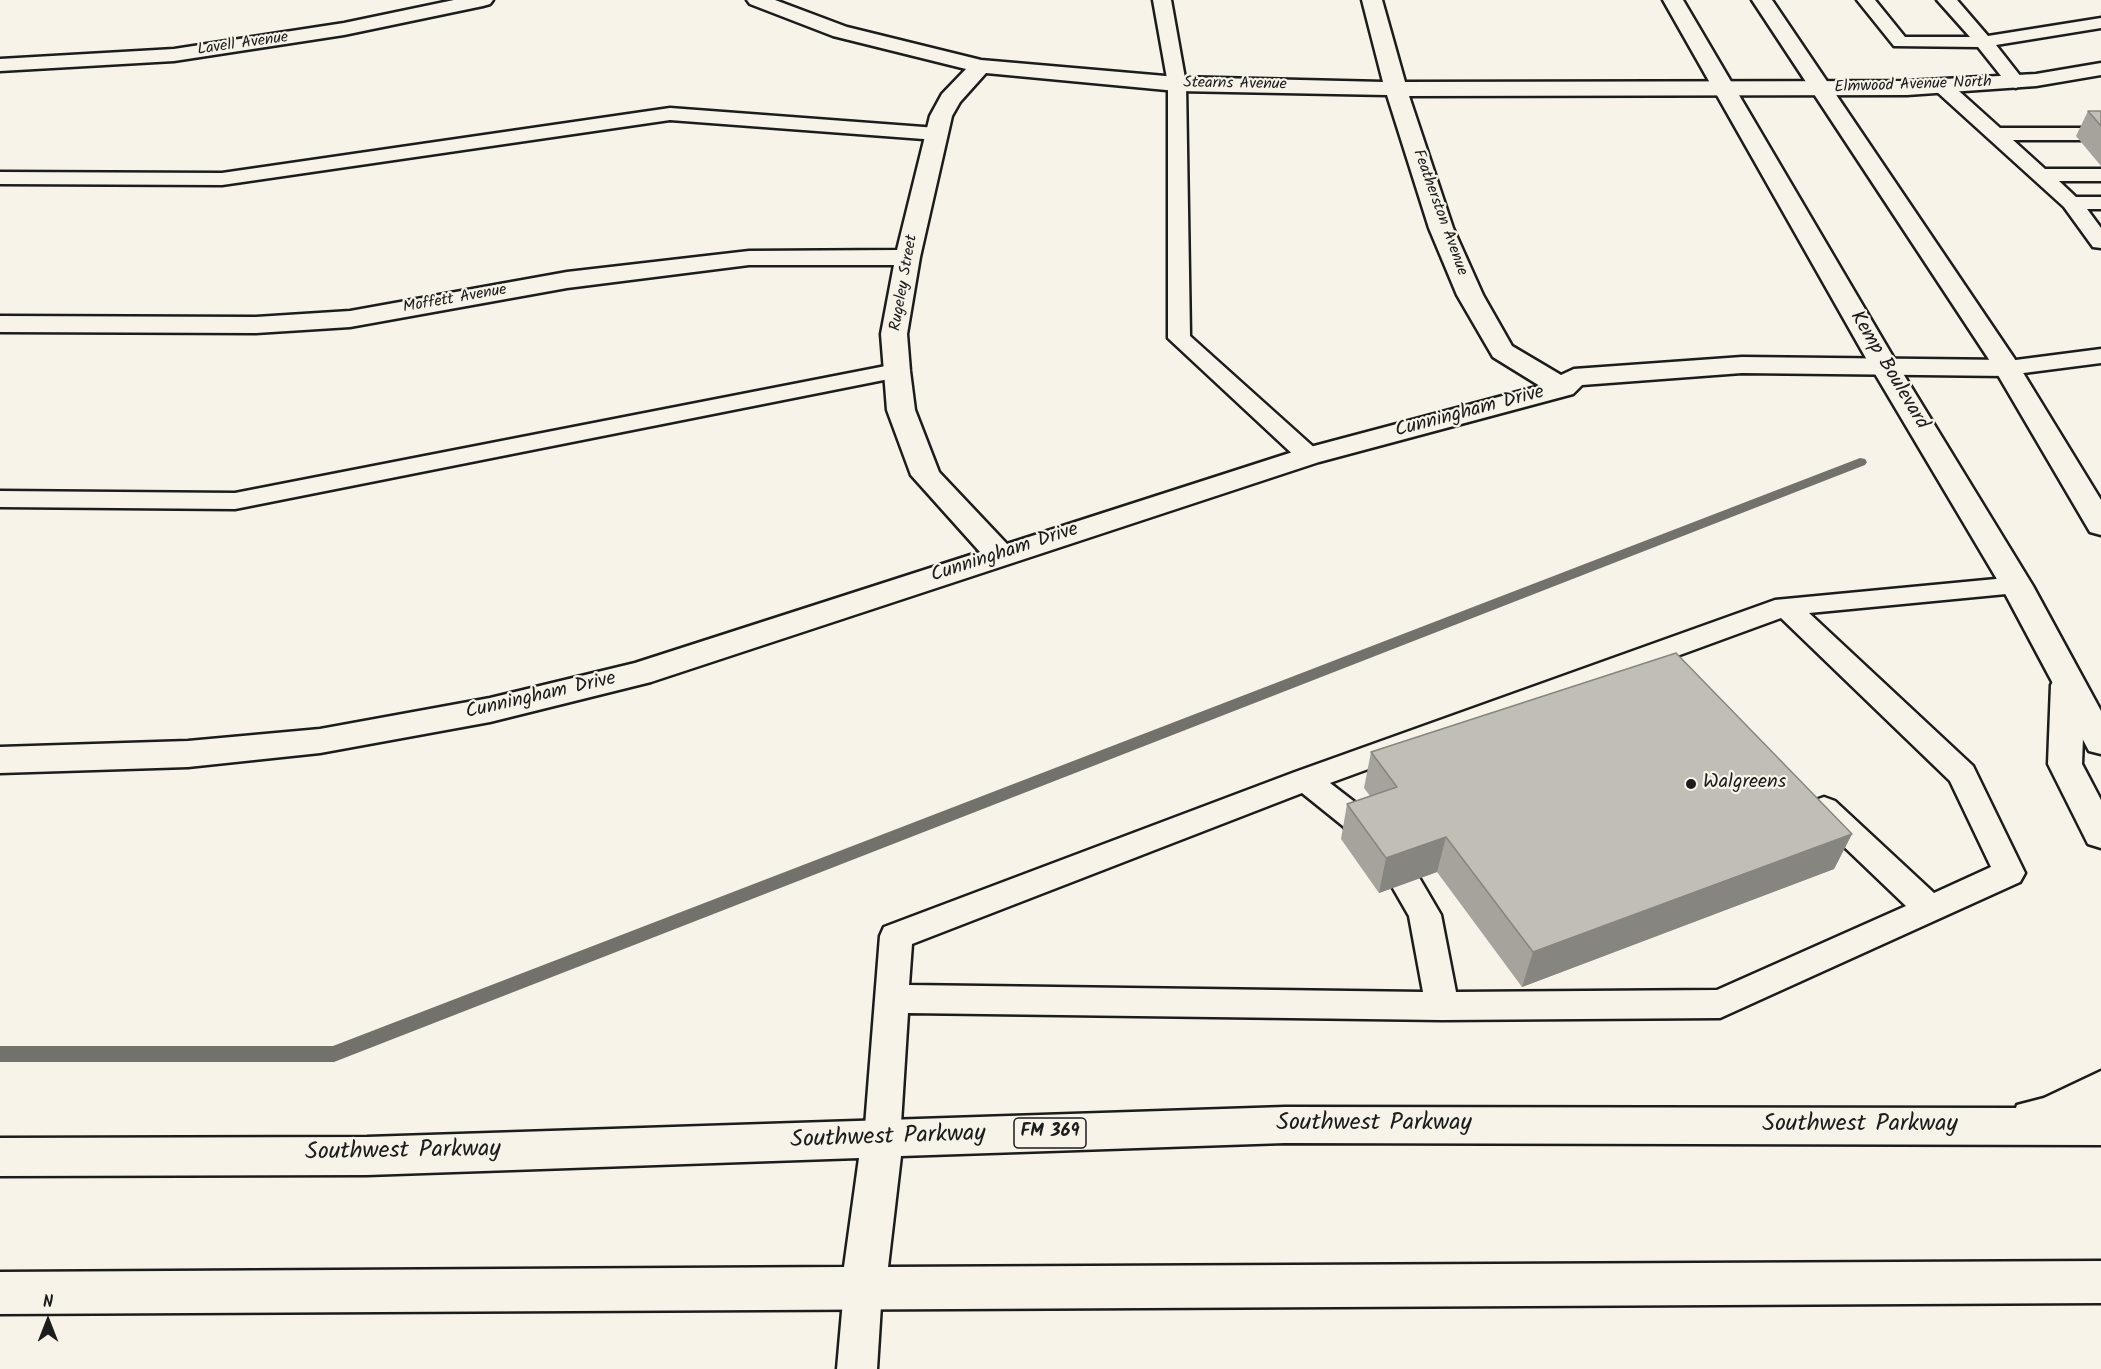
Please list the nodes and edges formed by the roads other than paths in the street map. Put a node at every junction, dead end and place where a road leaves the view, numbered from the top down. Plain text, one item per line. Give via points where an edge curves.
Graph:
1 (483, 0) edge
2 (757, 0) edge
3 (1162, 0) edge
4 (1372, 0) edge
5 (1673, 0) edge
6 (1762, 0) edge
7 (1866, 0) edge
8 (1946, 0) edge
9 (2101, 23) edge
10 (1984, 42) junction
11 (0, 65) edge
12 (981, 66) junction
13 (2101, 69) edge
14 (2016, 82) junction
15 (1177, 84) junction
16 (1943, 87) junction
17 (1821, 88) junction
18 (1396, 89) junction
19 (1724, 89) junction
20 (937, 134) junction
21 (1996, 134) junction
22 (2101, 134) edge
23 (2040, 175) junction
24 (2101, 175) edge
25 (0, 178) edge
26 (2071, 203) junction
27 (2101, 203) edge
28 (2101, 242) edge
29 (908, 257) junction
30 (0, 324) edge
31 (2101, 356) edge
32 (1885, 367) junction
33 (2008, 368) junction
34 (896, 371) junction
35 (1563, 388) junction
36 (1309, 456) junction
37 (0, 500) edge
38 (2101, 525) edge
39 (1000, 555) junction
40 (2016, 586) junction
41 (1785, 606) junction
42 (1656, 652) junction
43 (1682, 676) edge
44 (2068, 685) junction
45 (2101, 742) edge
46 (0, 760) edge
47 (1306, 780) junction
48 (1801, 788) edge
49 (1364, 831) edge
50 (2101, 834) edge
51 (1406, 883) edge
52 (1930, 909) junction
53 (890, 999) junction
54 (1442, 1005) junction
55 (2101, 1089) edge
56 (1958, 1127) junction
57 (2101, 1127) edge
58 (882, 1139) junction
59 (0, 1157) edge
60 (2101, 1282) edge
61 (862, 1289) junction
62 (0, 1293) edge
63 (857, 1369) edge

1 - 11 street, Lavell Avenue via 344,29 198,52
2 - 12 street, Stearns Avenue via 851,36
3 - 15 lane
4 - 18 street, Featherston Avenue
5 - 19 street, Kemp Boulevard
6 - 17 street
7 - 10 lane via 1900,42
8 - 10 lane
9 - 10 lane
10 - 14 lane
12 - 15 street, Stearns Avenue
12 - 20 street, Rugeley Street via 950,99
13 - 14 street, Elmwood Avenue North
14 - 16 street, Elmwood Avenue North
15 - 18 street, Stearns Avenue
15 - 36 lane via 1179,338
16 - 17 street, Elmwood Avenue North
16 - 21 lane
17 - 19 street, Elmwood Avenue North
17 - 33 street
18 - 19 street, Stearns Avenue
18 - 35 street, Featherston Avenue via 1442,228 1470,295 1502,351
19 - 32 street, Kemp Boulevard
20 - 25 lane via 670,114 222,179
20 - 29 street, Rugeley Street
21 - 22 lane
21 - 23 lane
23 - 24 lane
23 - 26 lane
26 - 27 lane
26 - 28 lane
29 - 30 street, Moffett Avenue via 749,258 567,280 350,319 256,325
29 - 34 street, Rugeley Street via 894,334
31 - 33 lane
32 - 33 street, Cunningham Drive
32 - 35 street, Cunningham Drive via 1670,368 1574,377
32 - 40 street, Kemp Boulevard
33 - 38 street
34 - 37 lane via 235,501
34 - 39 street, Rugeley Street via 901,410 926,475
35 - 36 street, Cunningham Drive
36 - 39 street, Cunningham Drive
39 - 46 street, Cunningham Drive via 639,674 490,710 320,741 188,754
40 - 41 lane
40 - 44 street, Kemp Boulevard
41 - 42 lane
41 - 52 lane via 1962,774 2009,873
42 - 43 lane
42 - 47 lane
44 - 45 street, Kemp Boulevard
44 - 50 street via 2065,764
47 - 49 lane via 1354,818
47 - 53 lane via 896,936
48 - 52 lane
51 - 54 lane via 1425,915
52 - 54 lane via 1720,1004
53 - 54 lane
53 - 58 lane
55 - 56 street via 2050,1116
56 - 57 street, Southwest Parkway / FM 369
56 - 58 street, Southwest Parkway / FM 369 via 1285,1125
58 - 59 street, Southwest Parkway / FM 369 via 368,1156
58 - 61 street
60 - 61 street
61 - 62 street
61 - 63 lane

